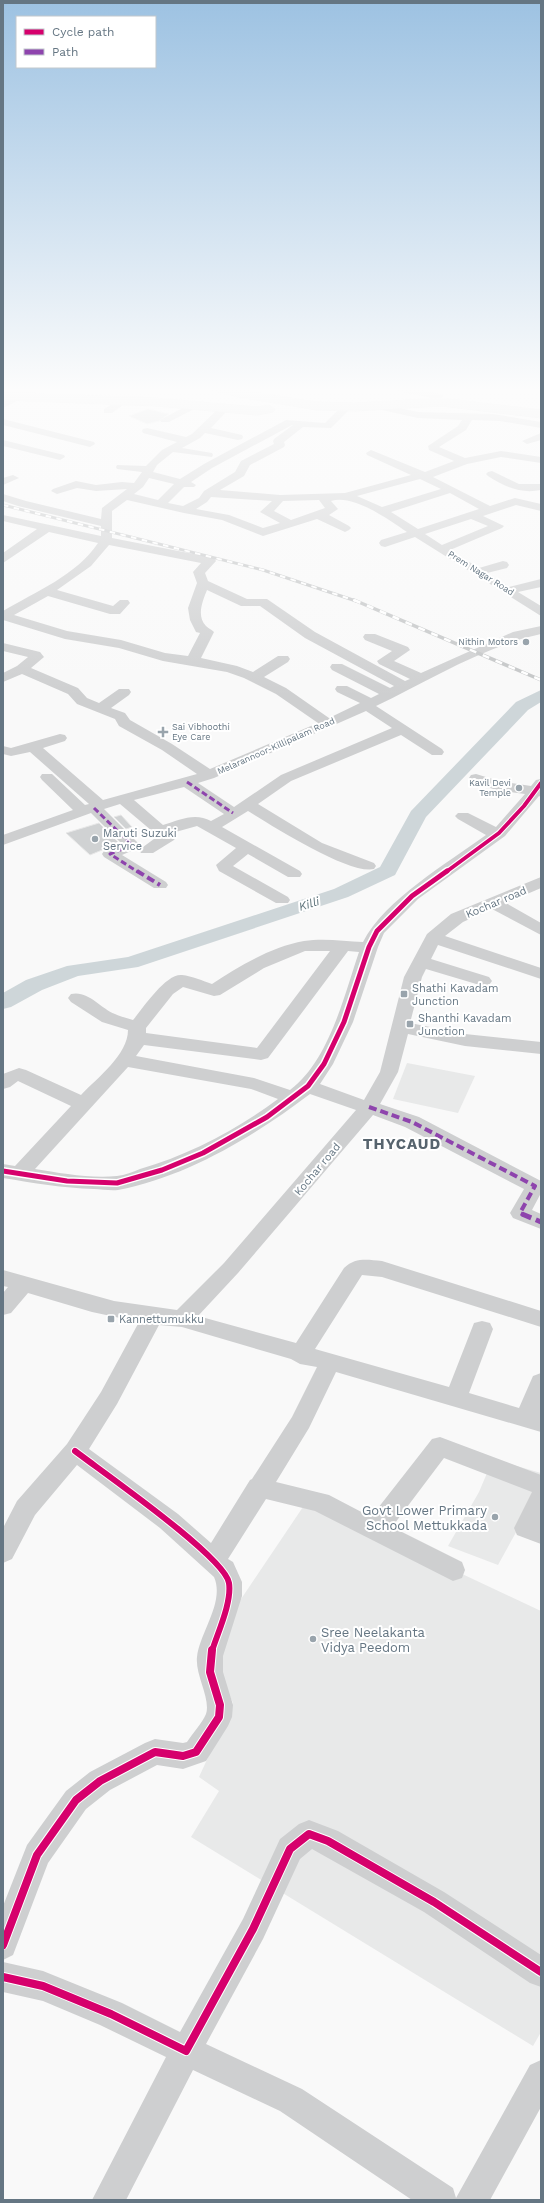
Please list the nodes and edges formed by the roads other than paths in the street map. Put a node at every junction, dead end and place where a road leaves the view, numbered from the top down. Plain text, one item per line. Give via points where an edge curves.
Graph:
1 (132, 491) edge
2 (173, 491) edge
3 (206, 491) edge
4 (365, 491) edge
5 (445, 491) edge
6 (454, 491) edge
7 (210, 492) junction
8 (126, 496) junction
9 (345, 496) junction
10 (3, 497) edge
11 (329, 497) junction
12 (280, 498) junction
13 (161, 504) junction
14 (541, 508) edge
15 (184, 510) junction
16 (489, 510) junction
17 (381, 511) junction
18 (320, 515) junction
19 (473, 516) junction
20 (3, 518) edge
21 (106, 524) junction
22 (291, 524) junction
23 (48, 528) junction
24 (345, 528) dead end
25 (419, 534) junction
26 (105, 541) junction
27 (385, 543) dead end
28 (441, 549) junction
29 (3, 558) edge
30 (503, 565) dead end
31 (478, 572) junction
32 (203, 583) junction
33 (541, 583) edge
34 (45, 591) junction
35 (508, 591) junction
36 (124, 603) dead end
37 (540, 609) edge
38 (3, 616) edge
39 (541, 630) edge
40 (370, 637) dead end
41 (3, 647) edge
42 (284, 659) dead end
43 (193, 661) junction
44 (337, 666) dead end
45 (22, 669) junction
46 (256, 676) junction
47 (3, 678) edge
48 (422, 679) junction
49 (406, 687) junction
50 (342, 689) dead end
51 (124, 692) dead end
52 (390, 694) junction
53 (368, 704) junction
54 (100, 709) junction
55 (328, 724) junction
56 (403, 729) junction
57 (60, 738) dead end
58 (33, 747) junction
59 (3, 750) edge
60 (437, 752) dead end
61 (209, 776) junction
62 (47, 777) dead end
63 (476, 778) dead end
64 (187, 782) junction
65 (540, 788) edge
66 (123, 799) junction
67 (246, 804) junction
68 (93, 808) junction
69 (233, 813) junction
70 (463, 816) dead end
71 (211, 826) junction
72 (162, 831) junction
73 (496, 834) junction
74 (3, 840) edge
75 (247, 847) junction
76 (147, 850) dead end
77 (368, 866) dead end
78 (294, 874) dead end
79 (541, 882) edge
80 (160, 885) dead end
81 (282, 900) dead end
82 (492, 902) junction
83 (541, 930) edge
84 (433, 938) junction
85 (344, 946) junction
86 (369, 947) junction
87 (421, 962) junction
88 (541, 974) edge
89 (483, 981) dead end
90 (77, 998) dead end
91 (400, 1027) junction
92 (137, 1033) junction
93 (541, 1048) edge
94 (124, 1060) junction
95 (3, 1083) edge
96 (308, 1086) junction
97 (291, 1097) junction
98 (84, 1104) junction
99 (369, 1107) junction
100 (12, 1172) edge
101 (541, 1222) edge
102 (3, 1278) edge
103 (24, 1284) junction
104 (3, 1307) edge
105 (153, 1317) junction
106 (182, 1318) junction
107 (541, 1319) edge
108 (482, 1329) dead end
109 (300, 1355) junction
110 (330, 1362) junction
111 (541, 1382) edge
112 (456, 1398) junction
113 (534, 1421) edge
114 (75, 1451) junction
115 (541, 1485) edge
116 (258, 1487) junction
117 (541, 1498) edge
118 (376, 1529) junction
119 (541, 1534) edge
120 (3, 1552) edge
121 (214, 1560) junction
122 (453, 1570) dead end
123 (3, 1945) edge
124 (541, 1972) edge
125 (3, 1977) edge
126 (186, 2051) junction
127 (541, 2076) edge
128 (108, 2200) edge
129 (441, 2200) edge
130 (472, 2200) edge

1 - 8 street
2 - 13 street
3 - 7 street, Prem Nagar Road
4 - 9 street
5 - 17 street
6 - 16 street
7 - 12 street, Prem Nagar Road
7 - 15 street via 203,500
8 - 13 street
8 - 21 street via 106,510
9 - 11 street, Prem Nagar Road
9 - 17 street, Prem Nagar Road
10 - 21 street
11 - 12 street, Prem Nagar Road
11 - 18 street via 325,500 332,509
12 - 22 street via 266,512
13 - 15 street
14 - 16 street via 515,501
15 - 22 street via 225,517 263,532
16 - 19 street
17 - 25 street, Prem Nagar Road
18 - 22 street
18 - 24 street
19 - 25 street
19 - 28 street via 498,526
20 - 23 street
21 - 26 street
23 - 26 street
23 - 29 street
25 - 27 street
25 - 28 street, Prem Nagar Road
26 - 32 street via 210,561 199,572
26 - 34 street via 86,564
28 - 31 street, Prem Nagar Road
30 - 31 street
31 - 35 street, Prem Nagar Road
32 - 43 street via 194,608 196,620 201,629 207,632
32 - 49 street via 245,603 263,602 310,635
33 - 35 street
34 - 36 street via 115,611
34 - 38 street
35 - 37 street, Prem Nagar Road
38 - 43 street via 65,635 121,644 163,657
39 - 48 street, Melarannoor-Killipalam Road via 518,635
40 - 48 street via 403,650 384,662
41 - 45 street via 37,657
42 - 46 street
43 - 46 street via 217,663
44 - 52 street
45 - 47 street
45 - 54 street via 73,690 82,701
46 - 55 street
48 - 49 street, Melarannoor-Killipalam Road
49 - 52 street, Melarannoor-Killipalam Road
50 - 53 street
51 - 54 street
52 - 53 street, Melarannoor-Killipalam Road
53 - 55 street, Melarannoor-Killipalam Road
53 - 56 street
54 - 61 street via 120,716 124,723 167,747
55 - 61 street, Melarannoor-Killipalam Road
56 - 60 street
56 - 67 street via 286,778
57 - 58 street
58 - 59 street via 11,752
58 - 68 street
61 - 64 street, Melarannoor-Killipalam Road
62 - 68 street
63 - 65 street via 496,785
64 - 66 street, Melarannoor-Killipalam Road
64 - 69 street
65 - 73 street
66 - 68 street, Melarannoor-Killipalam Road
66 - 72 street
67 - 69 street
67 - 77 street via 316,846
68 - 74 street, Melarannoor-Killipalam Road
68 - 80 street via 132,845 110,854
69 - 71 street
70 - 73 street
71 - 72 street via 195,821
71 - 75 street
72 - 76 street via 168,837
73 - 86 street via 412,896 377,931
75 - 78 street
75 - 81 street via 227,861 225,868
79 - 82 street, Kochar road
82 - 83 street
82 - 84 street, Kochar road via 457,918
84 - 87 street, Kochar road
84 - 88 street
85 - 86 street
85 - 92 street via 293,948 227,981 214,991 181,980 167,990
85 - 92 street via 330,961 265,1051 260,1054
86 - 96 street via 344,1022 324,1064
87 - 89 street
87 - 91 street, Kochar road via 413,977
90 - 92 street
91 - 93 street via 465,1040
91 - 99 street, Kochar road via 389,1072
92 - 94 street via 133,1050
94 - 97 street via 254,1084
94 - 98 street
95 - 98 street via 19,1074
96 - 97 street
96 - 99 street
97 - 100 street via 267,1117 203,1153 162,1170 117,1183 67,1181
98 - 100 street
99 - 101 street via 432,1131 535,1186 520,1213
99 - 106 street, Kochar road via 231,1268
102 - 103 street
103 - 104 street
103 - 105 street
105 - 106 street
105 - 114 street via 109,1398
106 - 109 street
107 - 109 street via 382,1269 358,1267 351,1273
108 - 112 street
109 - 110 street
110 - 112 street
110 - 116 street via 301,1422
111 - 113 street
112 - 113 street
114 - 120 street via 26,1508
114 - 121 street via 169,1521
115 - 118 street via 440,1446
116 - 118 street via 320,1502
116 - 121 street
117 - 119 street via 526,1528
118 - 122 street
121 - 123 street via 224,1570 229,1582 230,1596 210,1656 210,1672 220,1705 219,1717 196,1752 184,1756 155,1752 100,1781 76,1800 37,1855
124 - 126 street via 434,1902 328,1841 308,1834 290,1849 253,1929
125 - 126 street via 43,1986 111,2014
126 - 128 street
126 - 129 street via 291,2100
127 - 130 street

